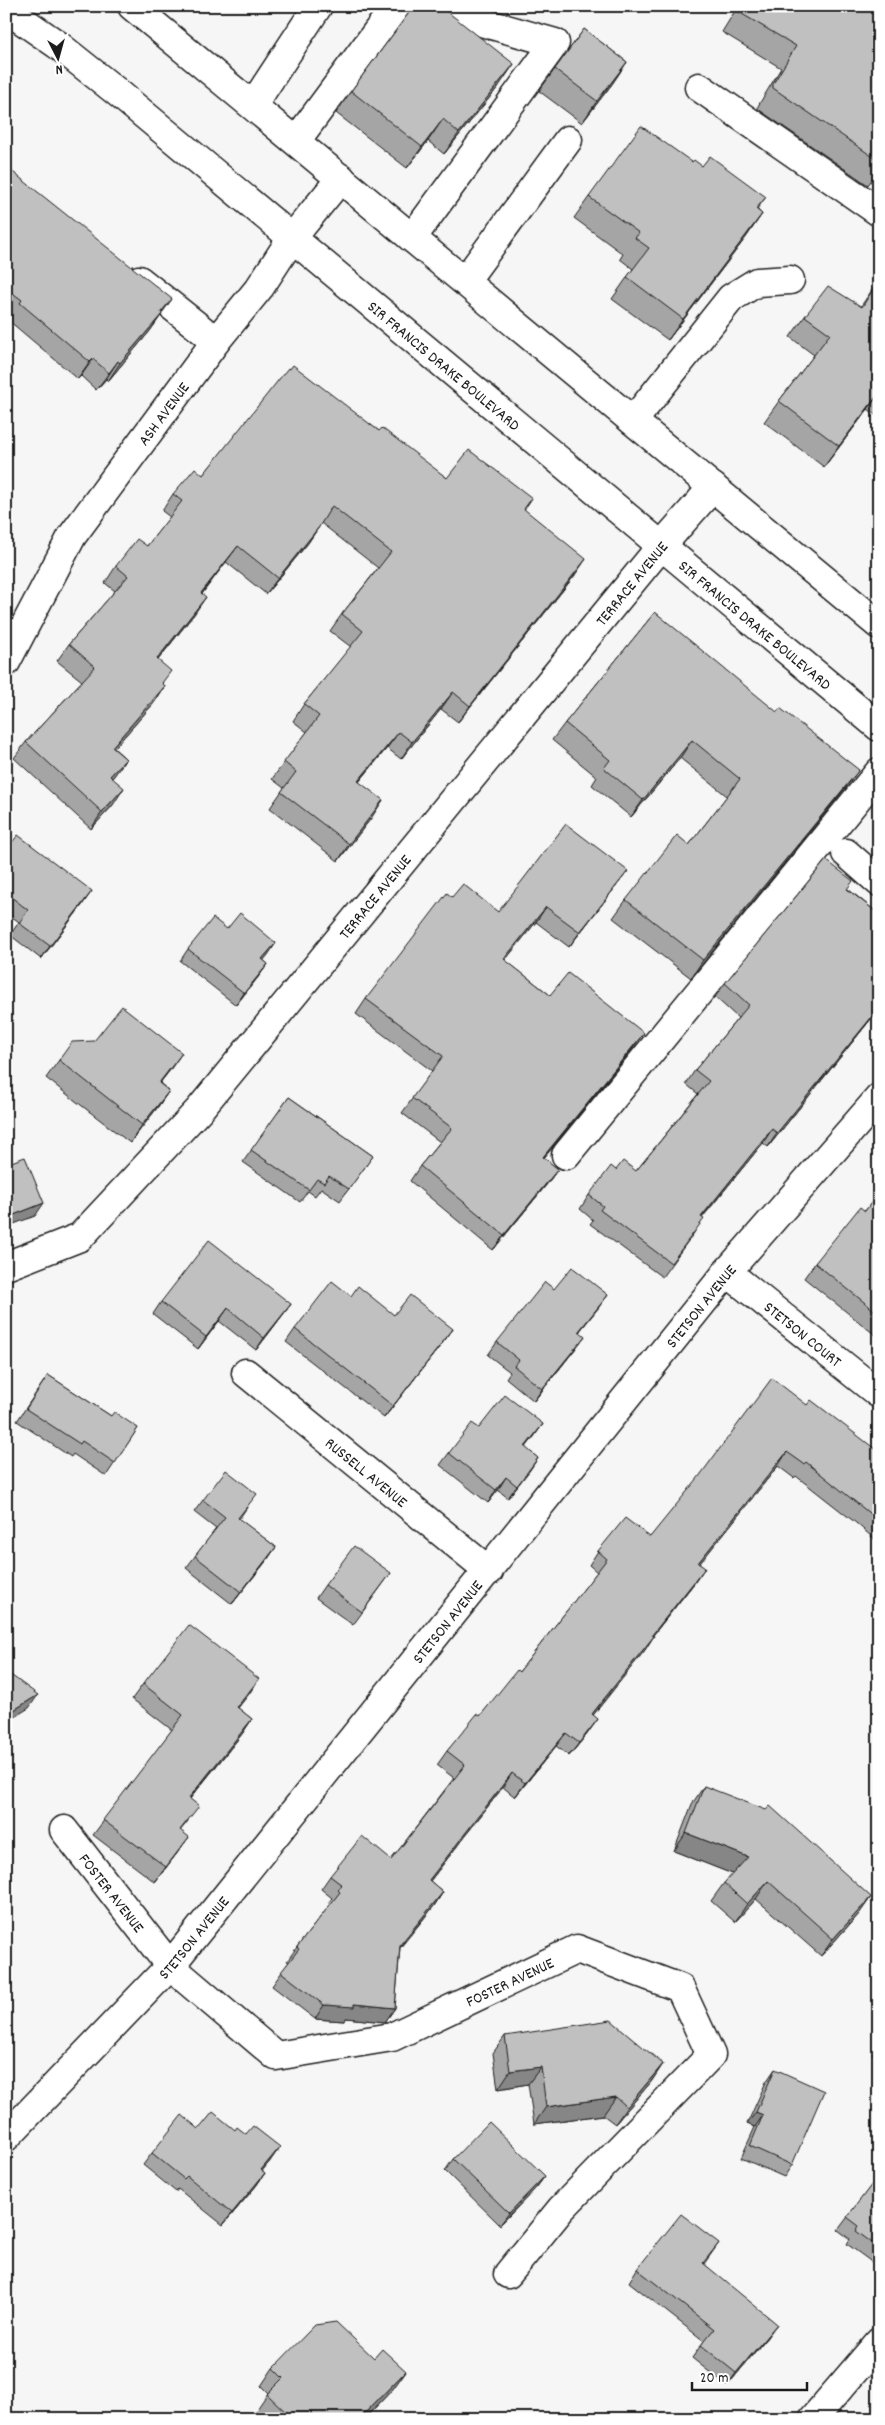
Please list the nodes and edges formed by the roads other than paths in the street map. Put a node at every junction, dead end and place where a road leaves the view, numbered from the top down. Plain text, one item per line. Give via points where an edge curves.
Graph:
1 (132, 6) edge
2 (318, 6) edge
3 (396, 6) edge
4 (426, 6) edge
5 (6, 10) edge
6 (698, 87) dead end
7 (253, 105) junction
8 (568, 140) dead end
9 (296, 141) junction
10 (341, 178) junction
11 (879, 212) edge
12 (292, 238) junction
13 (412, 238) junction
14 (123, 267) edge
15 (790, 280) dead end
16 (465, 281) junction
17 (216, 341) junction
18 (633, 421) junction
19 (712, 487) junction
20 (662, 545) junction
21 (879, 625) edge
22 (6, 662) edge
23 (879, 727) edge
24 (879, 772) edge
25 (846, 853) dead end
26 (879, 882) edge
27 (876, 1106) edge
28 (566, 1155) dead end
29 (6, 1266) edge
30 (727, 1272) junction
31 (246, 1374) dead end
32 (879, 1394) edge
33 (489, 1571) junction
34 (64, 1830) dead end
35 (170, 1966) junction
36 (6, 2137) edge
37 (508, 2274) dead end
38 (879, 2342) edge
39 (813, 2419) edge

1 - 7 street
2 - 7 street
3 - 9 street
4 - 13 street via 555,44
5 - 12 street, SIR FRANCIS DRAKE BOULEVARD via 73,57
6 - 11 street
7 - 9 street
8 - 16 street
9 - 10 street
10 - 12 street, ASH AVENUE
10 - 13 street
12 - 17 street, ASH AVENUE via 260,287
12 - 20 street, SIR FRANCIS DRAKE BOULEVARD
13 - 16 street
14 - 17 street
15 - 18 street via 757,282 731,298
16 - 18 street
17 - 22 street, ASH AVENUE via 72,536
18 - 19 street
19 - 20 street, TERRACE AVENUE
19 - 21 street
20 - 23 street, SIR FRANCIS DRAKE BOULEVARD
20 - 29 street, TERRACE AVENUE via 199,1110 80,1237
24 - 28 street
25 - 26 street
27 - 30 street, STETSON AVENUE
30 - 32 street, STETSON COURT
30 - 33 street, STETSON AVENUE
31 - 33 street, RUSSELL AVENUE
33 - 35 street, STETSON AVENUE
34 - 35 street, FOSTER AVENUE
35 - 36 street, STETSON AVENUE
35 - 37 street, FOSTER AVENUE via 276,2056 392,2037 577,1949 680,1988 711,2056 561,2209
38 - 39 street

